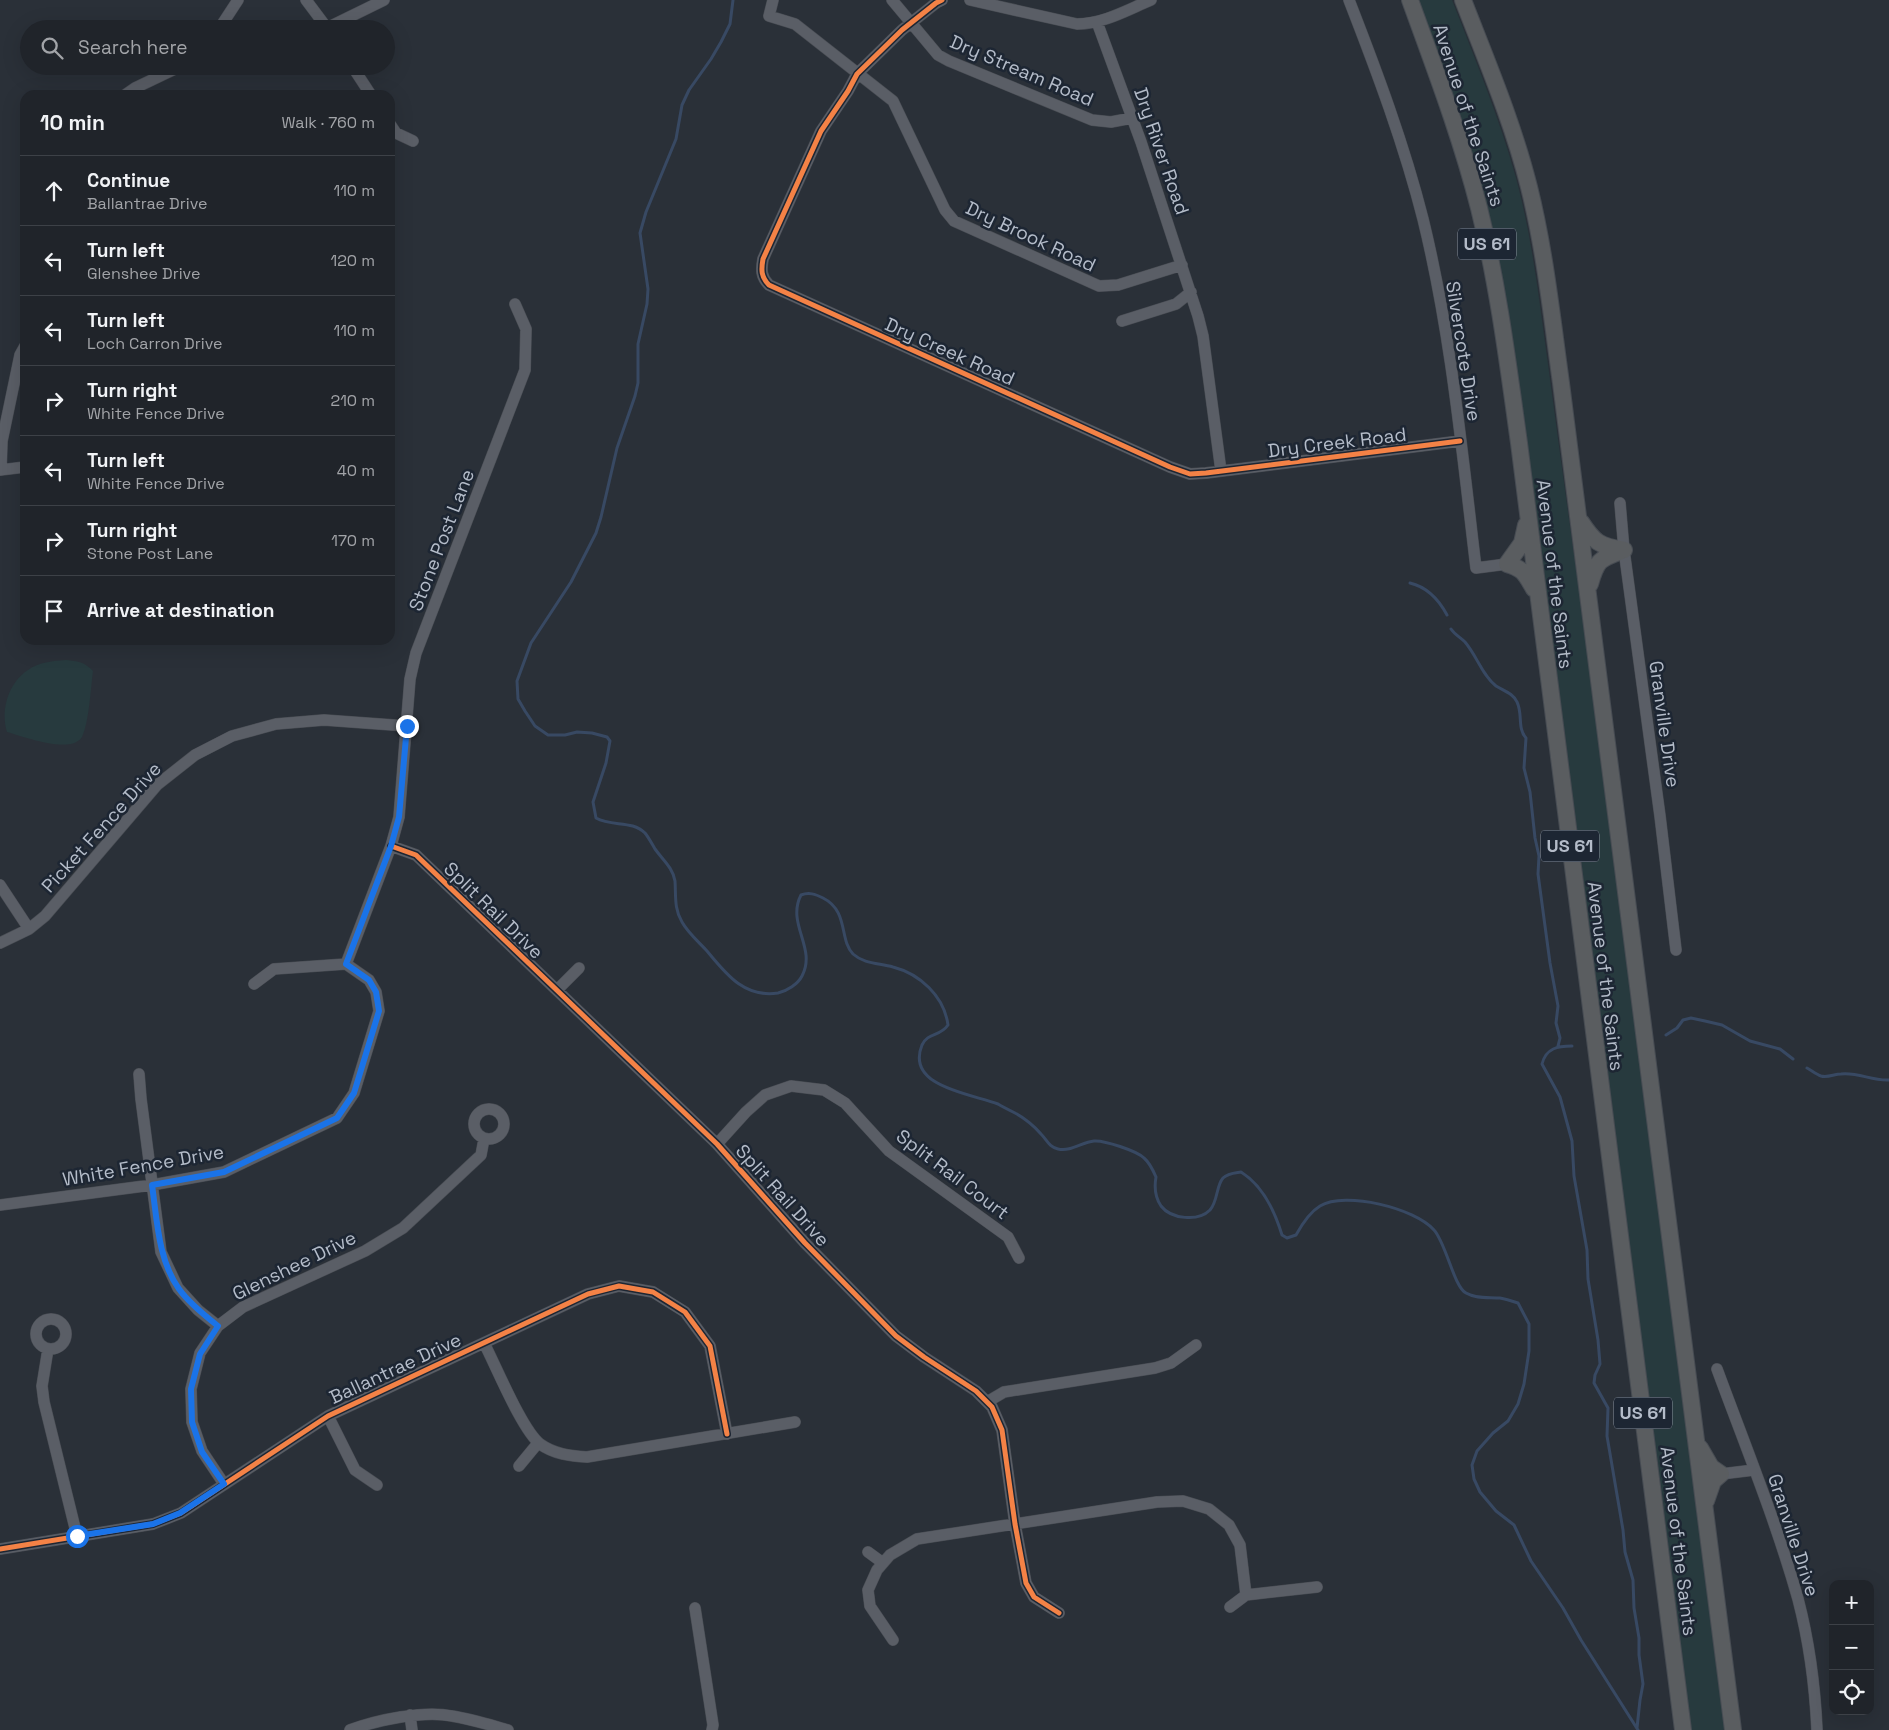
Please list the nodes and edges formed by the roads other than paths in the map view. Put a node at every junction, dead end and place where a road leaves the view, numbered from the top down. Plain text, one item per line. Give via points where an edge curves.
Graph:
1 (238, 0) edge
2 (306, 0) edge
3 (384, 0) edge
4 (773, 0) edge
5 (892, 0) edge
6 (942, 0) edge
7 (970, 0) edge
8 (1151, 0) edge
9 (1349, 0) edge
10 (1410, 0) edge
11 (1463, 0) edge
12 (1014, 5) edge
13 (225, 20) edge
14 (321, 20) edge
15 (343, 20) edge
16 (912, 22) junction
17 (1097, 22) junction
18 (857, 74) junction
19 (162, 75) edge
20 (358, 75) edge
21 (132, 90) edge
22 (368, 90) edge
23 (1132, 118) junction
24 (395, 132) edge
25 (413, 141) dead end
26 (1182, 265) junction
27 (1191, 292) junction
28 (516, 304) dead end
29 (1122, 321) dead end
30 (20, 355) edge
31 (1460, 442) junction
32 (20, 467) edge
33 (1, 470) edge
34 (1221, 471) junction
35 (1620, 503) dead end
36 (1528, 518) junction
37 (1578, 518) junction
38 (1624, 550) junction
39 (1507, 564) junction
40 (1588, 591) junction
41 (1538, 596) junction
42 (407, 726) junction
43 (391, 846) junction
44 (0, 885) edge
45 (30, 929) junction
46 (0, 943) edge
47 (1676, 950) dead end
48 (346, 964) junction
49 (579, 968) dead end
50 (254, 984) dead end
51 (556, 990) junction
52 (139, 1074) dead end
53 (484, 1138) dead end
54 (717, 1144) junction
55 (152, 1185) junction
56 (0, 1205) edge
57 (1019, 1258) dead end
58 (218, 1326) junction
59 (484, 1343) junction
60 (1196, 1345) dead end
61 (48, 1349) dead end
62 (1717, 1369) dead end
63 (987, 1402) junction
64 (328, 1416) junction
65 (795, 1422) dead end
66 (727, 1434) junction
67 (1696, 1442) junction
68 (538, 1443) junction
69 (519, 1466) dead end
70 (1754, 1470) junction
71 (1721, 1474) junction
72 (224, 1484) junction
73 (378, 1485) dead end
74 (1705, 1507) junction
75 (1015, 1524) junction
76 (77, 1536) junction
77 (0, 1549) edge
78 (868, 1552) dead end
79 (882, 1563) junction
80 (1317, 1587) dead end
81 (1246, 1595) junction
82 (1230, 1607) dead end
83 (696, 1608) dead end
84 (1059, 1613) dead end
85 (893, 1640) dead end
86 (410, 1716) junction
87 (350, 1730) edge
88 (412, 1730) edge
89 (508, 1730) edge
90 (712, 1730) edge
91 (1683, 1730) edge
92 (1733, 1730) edge
93 (1817, 1730) edge

1 - 13 street
2 - 14 street
3 - 15 street
4 - 18 street, Dry Brook Road via 769,16 795,24
5 - 16 street, Dry Stream Road
6 - 16 street, Dry Creek Road
7 - 12 street
8 - 17 street
9 - 31 street, Silvercote Drive via 1392,115 1423,220 1448,348
10 - 36 highway, Avenue of the Saints / US 61 via 1448,103 1479,208 1504,334
11 - 37 highway, Avenue of the Saints / US 61 via 1508,116 1530,189 1549,293
12 - 17 street via 1077,24
16 - 18 street, Dry Creek Road
16 - 23 street, Dry Stream Road via 931,48 948,62 1092,120 1111,122
17 - 23 street, Dry River Road
18 - 26 street, Dry Brook Road via 893,102 945,210 954,221 1099,286 1118,285
18 - 34 street, Dry Creek Road via 821,131 762,259 763,279 769,285 1170,467 1190,474
19 - 21 street
20 - 22 street
23 - 26 street, Dry River Road
24 - 25 street
26 - 27 street, Dry River Road
27 - 29 street via 1176,304
27 - 34 street, Dry River Road via 1203,336
28 - 42 street, Stone Post Lane via 526,329 525,370 416,653 410,679
30 - 33 street via 2,441
31 - 34 street, Dry Creek Road
31 - 39 street, Silvercote Drive via 1476,568
32 - 33 street
35 - 38 street, Granville Drive
36 - 39 highway via 1522,543
36 - 41 highway, Avenue of the Saints / US 61
37 - 38 highway via 1597,543
37 - 40 highway, Avenue of the Saints / US 61
38 - 40 highway via 1596,564
38 - 47 street, Granville Drive
39 - 41 highway via 1524,572
40 - 67 highway, Avenue of the Saints / US 61
41 - 91 highway, Avenue of the Saints / US 61
42 - 43 street, Stone Post Lane via 399,817
42 - 45 street, Picket Fence Drive via 324,720 276,724 232,736 195,755 157,785 45,916
43 - 48 street, Stone Post Lane
43 - 51 street, Split Rail Drive via 416,855
44 - 45 street
45 - 46 street, Picket Fence Drive
48 - 50 street via 274,970
48 - 55 street, White Fence Drive via 369,980 376,992 379,1011 354,1093 337,1118 224,1172
49 - 51 street
51 - 54 street, Split Rail Drive
52 - 55 street
53 - 58 street, Glenshee Drive via 481,1156 403,1228 365,1251 243,1308
54 - 57 street, Split Rail Court via 765,1095 791,1086 824,1090 845,1103 889,1151 1008,1237
54 - 63 street, Split Rail Drive via 805,1243 896,1336
55 - 56 street, White Fence Drive
55 - 58 street via 162,1252 178,1288
58 - 72 street, Glenshee Drive via 200,1354 191,1389 192,1422 202,1452
59 - 64 street, Ballantrae Drive
59 - 66 street, Ballantrae Drive via 588,1294 620,1286 653,1292 685,1312 710,1346
59 - 68 street via 526,1428
60 - 63 street via 1171,1363 1155,1368 1004,1392
61 - 76 street via 42,1386 44,1402
62 - 70 street, Granville Drive
63 - 75 street, Split Rail Drive via 992,1406 1002,1430
64 - 72 street, Ballantrae Drive
64 - 73 street via 355,1470
65 - 66 street
66 - 68 street via 587,1458 563,1455
67 - 71 highway via 1711,1467
67 - 74 highway, Avenue of the Saints / US 61
68 - 69 street
70 - 71 street, Granville Drive
70 - 93 street, Granville Drive via 1798,1599 1808,1649
71 - 74 highway via 1713,1480
72 - 76 street, Ballantrae Drive via 180,1513 153,1524
74 - 92 highway, Avenue of the Saints / US 61
75 - 79 street via 917,1539 890,1554
75 - 81 street via 1157,1502 1183,1501 1209,1509 1230,1525 1240,1545
75 - 84 street, Split Rail Drive via 1026,1583 1034,1597
76 - 77 street, Ballantrae Drive
78 - 79 street
79 - 85 street via 868,1590 870,1606
80 - 81 street
81 - 82 street
83 - 90 street
86 - 87 street
86 - 88 street
86 - 89 street via 450,1715

